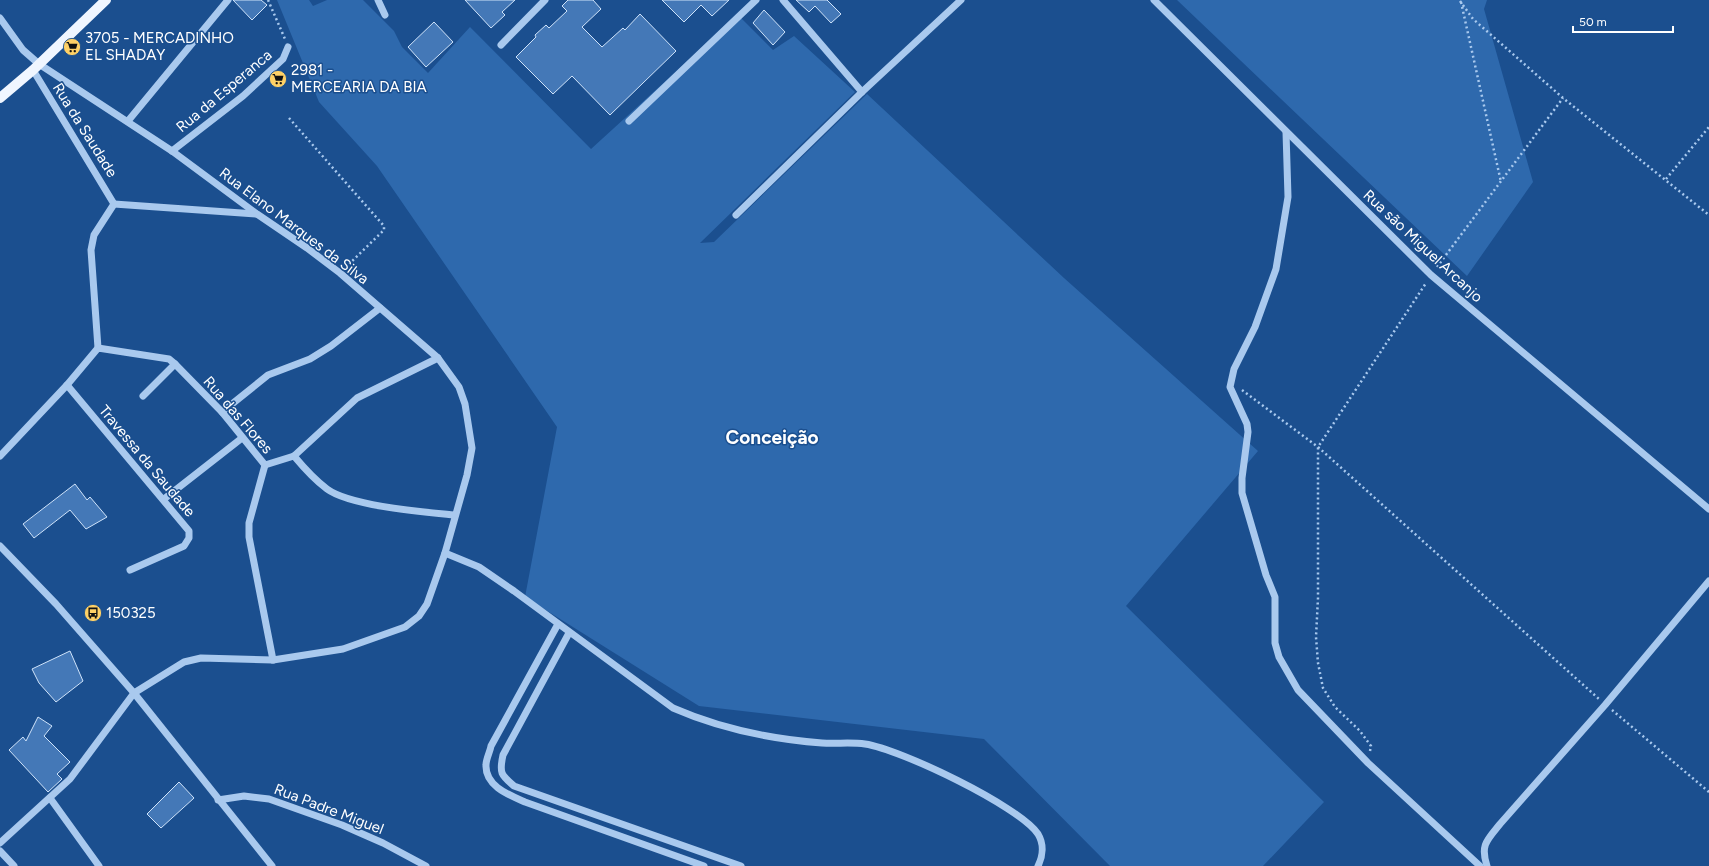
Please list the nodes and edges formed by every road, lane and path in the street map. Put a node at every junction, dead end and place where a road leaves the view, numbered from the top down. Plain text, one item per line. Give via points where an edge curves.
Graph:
1 (106, 0) edge
2 (228, 0) edge
3 (268, 0) edge
4 (378, 0) edge
5 (546, 0) edge
6 (756, 0) edge
7 (783, 0) edge
8 (961, 0) edge
9 (1154, 0) edge
10 (1461, 1) edge
11 (385, 15) dead end
12 (0, 18) edge
13 (501, 45) dead end
14 (288, 47) joint
15 (36, 67) junction
16 (862, 92) junction
17 (0, 98) edge
18 (1563, 98) junction
19 (289, 118) dead end
20 (128, 121) junction
21 (629, 121) dead end
22 (1709, 127) edge
23 (1286, 132) junction
24 (172, 151) junction
25 (1666, 179) junction
26 (1501, 182) junction
27 (114, 204) junction
28 (257, 214) junction
29 (736, 215) dead end
30 (1709, 215) edge
31 (340, 273) junction
32 (1431, 275) junction
33 (380, 308) junction
34 (98, 348) junction
35 (438, 358) junction
36 (175, 364) junction
37 (1230, 381) junction
38 (67, 385) junction
39 (143, 396) dead end
40 (222, 412) junction
41 (242, 438) junction
42 (1318, 446) junction
43 (0, 456) edge
44 (294, 456) junction
45 (265, 465) junction
46 (164, 498) junction
47 (1709, 509) edge
48 (454, 515) junction
49 (0, 546) edge
50 (445, 553) junction
51 (130, 570) dead end
52 (1709, 581) edge
53 (558, 624) junction
54 (569, 633) junction
55 (273, 660) junction
56 (134, 694) junction
57 (1605, 705) junction
58 (1368, 763) junction
59 (1709, 792) edge
60 (50, 798) junction
61 (218, 800) junction
62 (0, 843) edge
63 (0, 851) edge
64 (14, 866) edge
65 (99, 866) edge
66 (271, 866) edge
67 (426, 866) edge
68 (704, 866) edge
69 (741, 866) edge
70 (1038, 866) edge
71 (1480, 866) edge
72 (1487, 866) edge

1 - 15 main road
2 - 20 street
3 - 14 path
4 - 11 street
5 - 13 street
6 - 21 street
7 - 16 street
8 - 16 street
9 - 23 street, Rua são Miguel Arcanjo
10 - 18 path via 1473,18
10 - 26 path
12 - 15 street
14 - 24 street, Rua da Esperanca via 283,59 243,96
15 - 17 main road
15 - 20 street, Rua Elano Marques da Silva
15 - 27 street, Rua da Saudade
16 - 29 street
18 - 25 path
18 - 26 path
19 - 31 path via 384,226 384,230
20 - 24 street, Rua Elano Marques da Silva
22 - 25 path
23 - 32 street, Rua são Miguel Arcanjo
23 - 37 street via 1288,197 1276,269
24 - 28 street, Rua Elano Marques da Silva
25 - 30 path
26 - 32 path
27 - 28 street
27 - 34 street via 94,236 91,250
28 - 31 street, Rua Elano Marques da Silva
31 - 33 street, Rua Elano Marques da Silva
32 - 42 path
32 - 47 street, Rua são Miguel Arcanjo
33 - 35 street, Rua Elano Marques da Silva
33 - 40 street via 310,359 268,375
34 - 36 street, Rua das Flores via 169,359
34 - 38 street
35 - 44 street via 357,398
35 - 48 street, Rua Elano Marques da Silva via 459,387 465,404 471,442 467,475
36 - 39 street
36 - 40 street, Rua das Flores
37 - 42 path
37 - 58 street via 1231,391 1247,424 1242,493 1275,597 1275,643 1279,657 1298,690
38 - 43 street
38 - 46 street, Travessa da Saudade
40 - 41 street, Rua das Flores
41 - 45 street, Rua das Flores
41 - 46 street
42 - 57 path
42 - 58 path via 1318,663 1324,688 1335,707 1360,731 1370,746
44 - 45 street
44 - 48 street via 327,489 338,495 394,507
45 - 55 street, Rua das Flores via 249,522 248,537
46 - 51 street, Travessa da Saudade via 189,531 189,538 184,546
48 - 50 street, Rua Elano Marques da Silva
49 - 56 street via 56,604
50 - 53 street via 479,567
50 - 55 street, Rua Elano Marques da Silva via 427,604 419,616 405,627 343,649
52 - 57 street
53 - 54 street
53 - 68 street via 491,746 486,765 489,778 501,791 525,802
54 - 69 street via 503,755 500,768 503,777 514,786
54 - 70 street via 673,708 701,721 742,733 822,743 865,744 905,755 940,772 1030,824 1042,845 1042,857
55 - 56 street, Rua Elano Marques da Silva via 195,659 184,662
56 - 60 street, Rua Elano Marques da Silva via 70,779
56 - 61 street
57 - 59 path
57 - 72 street via 1488,838 1483,855
58 - 71 street
60 - 62 street, Rua Elano Marques da Silva
60 - 65 street
61 - 66 street
61 - 67 street, Rua Padre Miguel via 244,796 269,799 376,840
63 - 64 street

